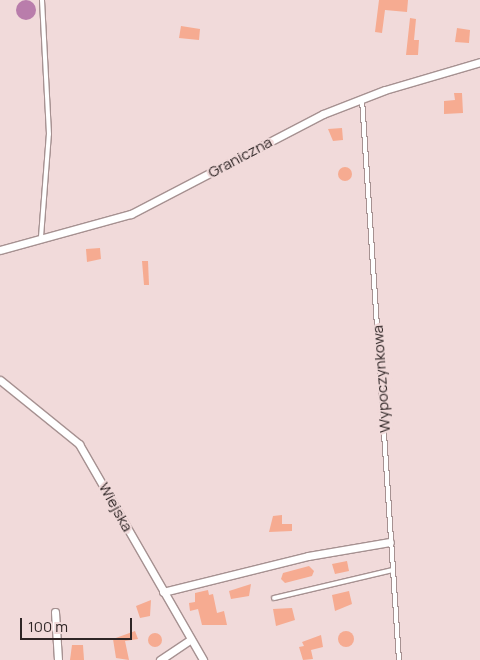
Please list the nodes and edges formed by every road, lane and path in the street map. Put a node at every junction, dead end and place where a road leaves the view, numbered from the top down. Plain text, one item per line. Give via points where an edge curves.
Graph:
1 (42, 0) edge
2 (480, 62) edge
3 (362, 99) junction
4 (42, 237) junction
5 (0, 250) edge
6 (0, 380) edge
7 (390, 542) junction
8 (392, 570) junction
9 (163, 592) junction
10 (274, 598) dead end
11 (55, 612) dead end
12 (191, 640) junction
13 (58, 660) edge
14 (160, 660) edge
15 (203, 660) edge
16 (399, 660) edge

1 - 4 lane via 49,134
2 - 3 street, Graniczna
3 - 4 street, Graniczna via 323,114 131,214
3 - 7 lane, Wypoczynkowa
4 - 5 street, Graniczna
6 - 9 street, Wiejska via 79,444
7 - 8 lane, Wypoczynkowa
7 - 9 street via 308,556
8 - 10 lane
8 - 16 lane, Wypoczynkowa
9 - 12 street, Wiejska
11 - 13 street
12 - 14 street
12 - 15 street, Wiejska

